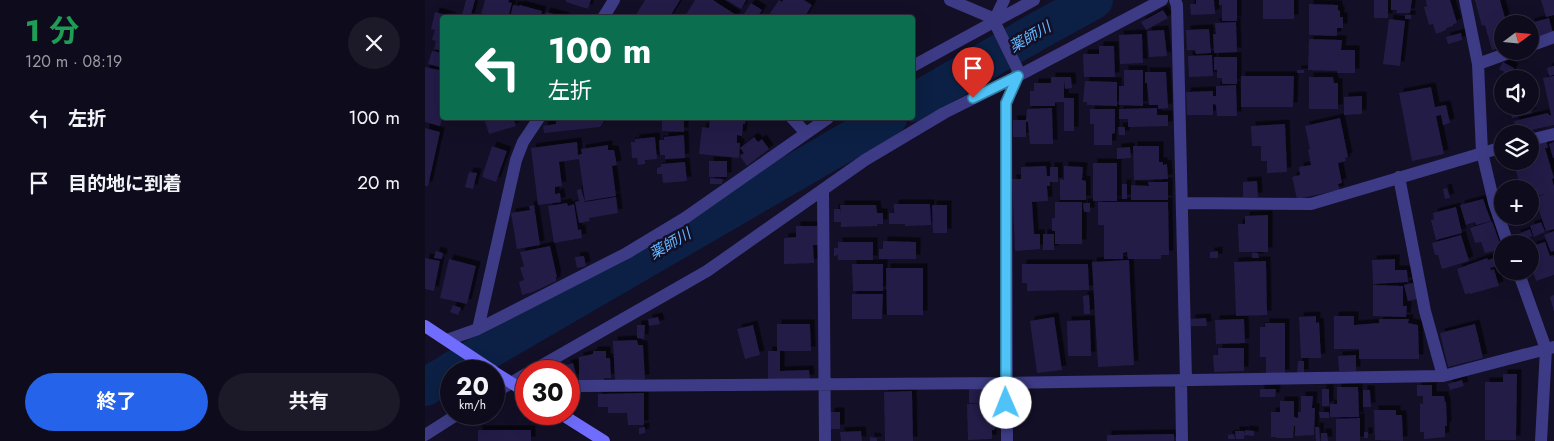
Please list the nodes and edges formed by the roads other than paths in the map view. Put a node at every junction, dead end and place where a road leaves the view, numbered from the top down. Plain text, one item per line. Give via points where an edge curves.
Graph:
1 (614, 0) edge
2 (950, 0) edge
3 (1004, 0) edge
4 (1034, 0) edge
5 (1162, 0) edge
6 (1175, 0) edge
7 (1465, 0) edge
8 (605, 15) edge
9 (996, 24) junction
10 (1554, 37) edge
11 (1539, 43) edge
12 (1494, 58) edge
13 (1478, 64) junction
14 (915, 65) edge
15 (1018, 72) junction
16 (538, 120) edge
17 (794, 120) edge
18 (825, 120) edge
19 (805, 132) junction
20 (1554, 134) edge
21 (1539, 138) edge
22 (1494, 149) edge
23 (1483, 152) junction
24 (1399, 177) junction
25 (823, 190) junction
26 (1182, 203) junction
27 (1506, 235) edge
28 (1522, 280) edge
29 (425, 326) edge
30 (477, 329) junction
31 (447, 340) junction
32 (1550, 348) edge
33 (477, 360) edge
34 (550, 360) edge
35 (1443, 376) junction
36 (1183, 380) junction
37 (825, 384) junction
38 (1006, 384) junction
39 (580, 386) edge
40 (441, 425) edge
41 (579, 425) edge
42 (425, 435) edge
43 (604, 441) edge
44 (825, 441) edge
45 (1007, 441) edge
46 (1182, 441) edge
47 (1541, 441) edge

1 - 8 street
2 - 9 street
3 - 9 street
4 - 9 street
5 - 15 street
6 - 26 street
7 - 13 street
9 - 14 street
9 - 15 street
10 - 11 street
12 - 13 street
13 - 23 street
15 - 25 street via 865,160
15 - 38 street via 1006,103
16 - 30 street via 516,160
17 - 19 street
18 - 19 street
19 - 30 street via 685,218
20 - 21 street
22 - 23 street
23 - 24 street
23 - 27 street via 1494,203
24 - 26 street via 1311,204
24 - 35 street via 1425,311
25 - 34 street via 707,271
25 - 37 street
26 - 36 street
28 - 32 street
29 - 31 street
30 - 31 street
31 - 33 street
32 - 35 street
32 - 47 street
35 - 36 street
36 - 38 street
36 - 46 street
37 - 38 street
37 - 39 street
37 - 44 street
38 - 45 street
40 - 42 street
41 - 43 street

